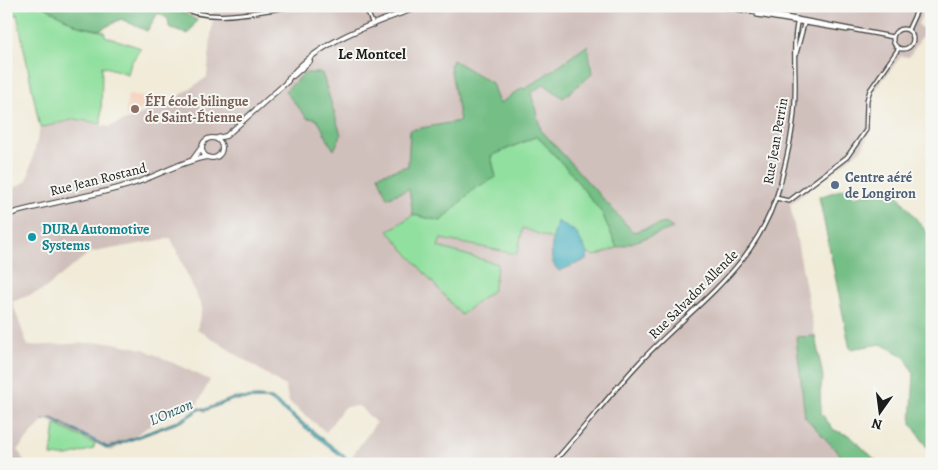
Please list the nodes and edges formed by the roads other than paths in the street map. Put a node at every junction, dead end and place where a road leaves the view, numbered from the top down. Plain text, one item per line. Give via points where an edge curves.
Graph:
1 (177, 6) edge
2 (298, 6) edge
3 (365, 6) edge
4 (422, 6) edge
5 (714, 6) edge
6 (919, 6) edge
7 (797, 21) junction
8 (805, 22) junction
9 (373, 25) junction
10 (908, 30) junction
11 (893, 37) junction
12 (899, 48) junction
13 (795, 57) junction
14 (226, 136) junction
15 (216, 138) junction
16 (222, 147) junction
17 (201, 148) junction
18 (207, 157) junction
19 (193, 160) junction
20 (776, 198) junction
21 (6, 215) edge
22 (552, 464) edge

1 - 2 street via 190,13 209,16
3 - 9 street
4 - 9 main road
5 - 7 street
6 - 10 street
7 - 8 street
7 - 13 street, Rue Jean Perrin
8 - 11 street
8 - 13 street, Rue Jean Perrin
9 - 14 main road via 321,50
10 - 11 street via 899,30
10 - 12 street via 912,35 911,45 906,49
11 - 12 street
12 - 20 street via 870,90 866,130 847,157 789,201
13 - 20 street, Rue Jean Perrin via 794,111
14 - 15 main road
14 - 16 main road
15 - 16 main road
15 - 17 main road via 208,138
16 - 18 main road via 219,156
17 - 18 main road
17 - 19 main road
18 - 19 main road, Rue Jean Rostand
19 - 21 main road, Rue Jean Rostand via 129,185
20 - 22 street, Rue Salvador Allende via 763,229 740,265 641,361

